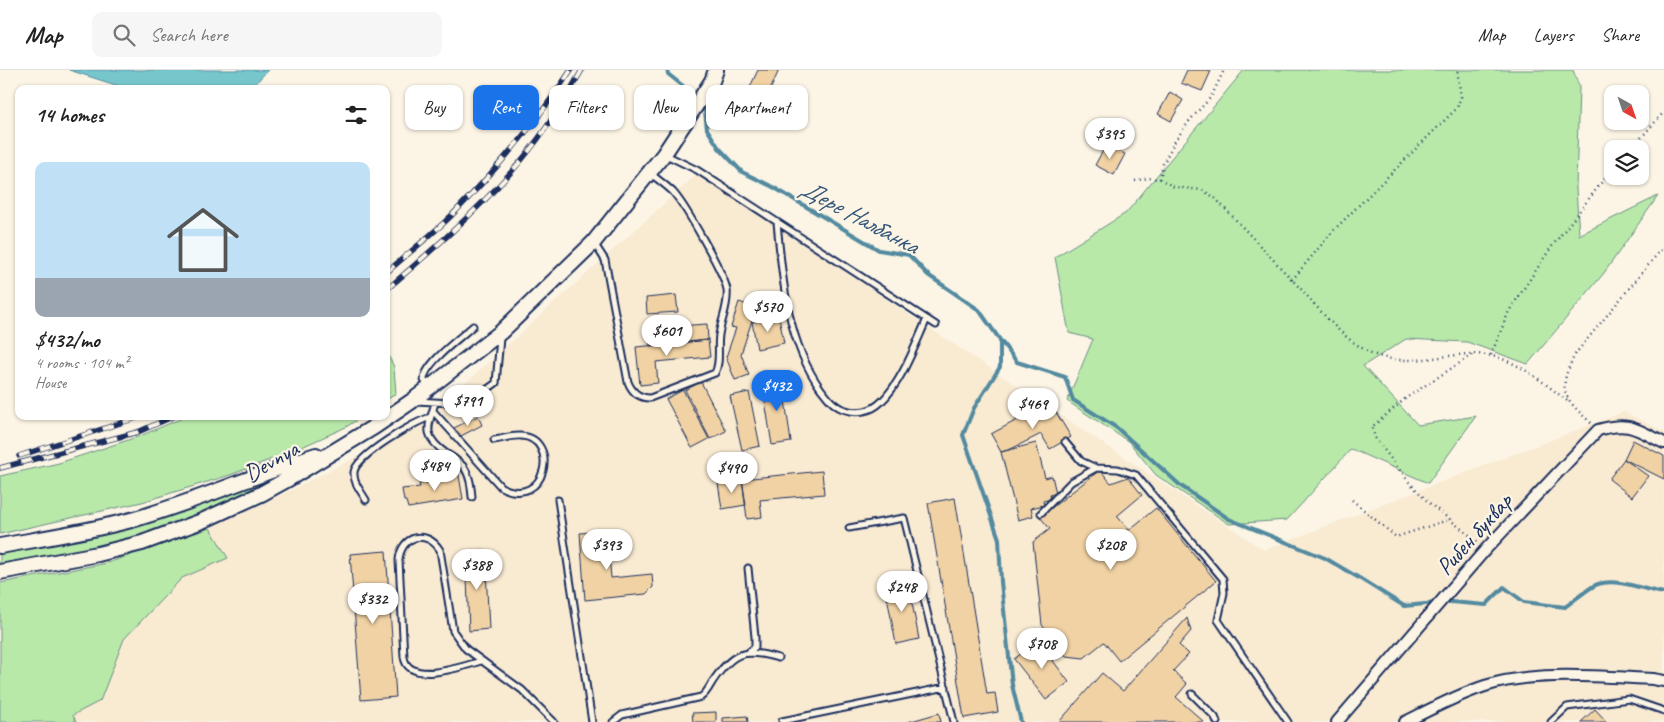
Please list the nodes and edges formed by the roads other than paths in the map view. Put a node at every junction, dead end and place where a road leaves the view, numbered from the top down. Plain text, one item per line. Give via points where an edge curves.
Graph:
1 (716, 70) edge
2 (664, 154) junction
3 (649, 172) junction
4 (778, 222) junction
5 (593, 243) junction
6 (927, 319) junction
7 (936, 325) dead end
8 (472, 326) dead end
9 (501, 332) junction
10 (429, 387) junction
11 (412, 401) junction
12 (436, 403) junction
13 (432, 414) junction
14 (390, 416) edge
15 (384, 420) edge
16 (494, 440) dead end
17 (1064, 442) dead end
18 (1664, 443) edge
19 (338, 448) junction
20 (1096, 468) junction
21 (472, 496) dead end
22 (366, 500) dead end
23 (558, 500) dead end
24 (1042, 513) dead end
25 (850, 528) dead end
26 (0, 546) edge
27 (748, 568) dead end
28 (0, 572) edge
29 (749, 652) junction
30 (778, 658) dead end
31 (481, 661) junction
32 (1664, 681) edge
33 (946, 687) junction
34 (1192, 694) dead end
35 (1664, 711) edge
36 (782, 721) edge
37 (554, 722) edge
38 (592, 722) edge
39 (613, 722) edge
40 (954, 722) edge
41 (1217, 722) edge
42 (1288, 722) edge
43 (1337, 722) edge
44 (1405, 722) edge
45 (1551, 722) edge

1 - 2 street
2 - 3 street
2 - 4 lane via 697,170
3 - 5 street
3 - 5 lane via 684,206 727,288 715,373 655,397 644,398 634,392 628,382 605,260
4 - 6 lane
4 - 6 lane via 781,266 792,324 810,374 833,404 858,412 875,407 882,401 905,368
5 - 9 street
6 - 7 lane
8 - 10 lane via 425,373 424,380
9 - 10 street
9 - 12 lane via 496,382 467,404
10 - 11 street
11 - 12 lane
11 - 14 street
12 - 13 lane
13 - 16 lane via 501,487 516,492 533,487 542,476 545,463 537,444 521,436
13 - 21 lane via 429,435 432,442 463,466 470,477
13 - 22 lane via 355,466 355,482
15 - 19 street
17 - 20 lane via 1081,461
18 - 43 street, Рибен буквар via 1630,426 1614,425 1598,430 1486,549
19 - 26 street, Devnya via 136,519 85,532
19 - 28 street, Devnya via 261,494 202,521 98,554
20 - 24 lane via 1070,482
20 - 42 lane via 1118,469 1136,475 1223,579 1224,594 1218,620
23 - 38 lane
25 - 33 lane via 904,518
27 - 29 lane via 755,637 754,647
29 - 30 lane
29 - 39 lane via 733,658 723,667 701,697 622,715
31 - 31 lane via 466,649 453,631 440,550 424,537 411,539 402,548 399,560 407,665 418,672 446,672
31 - 37 lane via 522,690
32 - 44 street via 1561,676 1520,679 1479,688
33 - 36 lane
33 - 40 lane
34 - 41 lane
35 - 45 lane via 1629,699 1567,707

